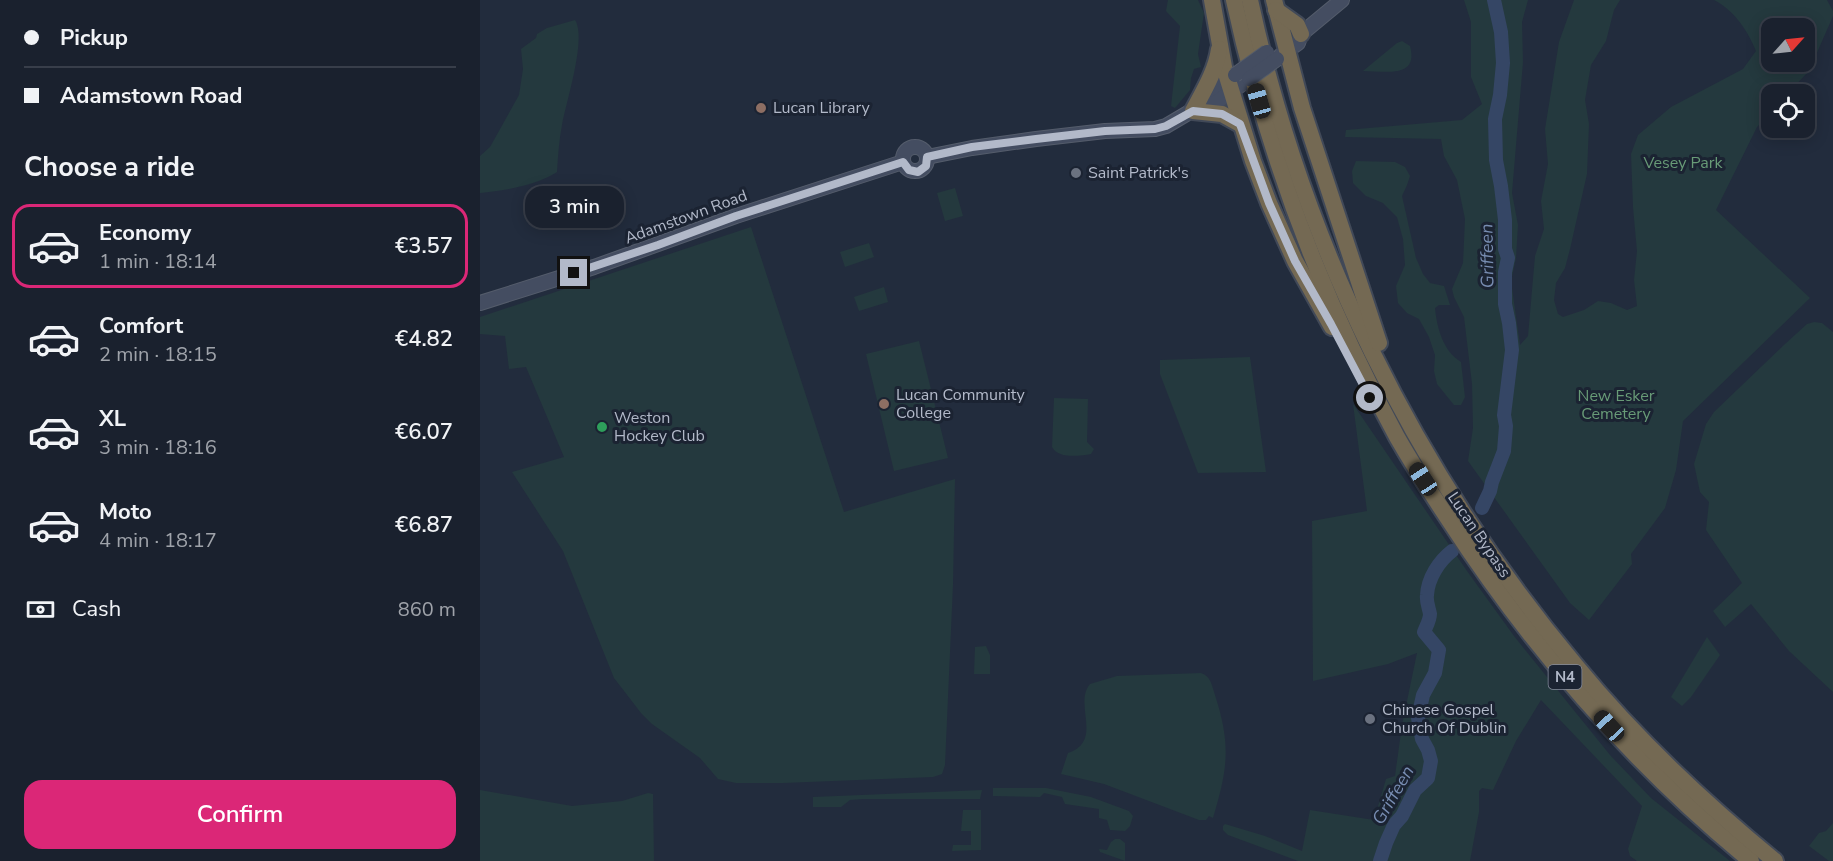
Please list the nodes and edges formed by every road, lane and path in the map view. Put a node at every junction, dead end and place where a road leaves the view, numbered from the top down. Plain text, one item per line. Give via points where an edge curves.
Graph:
1 (1212, 0) edge
2 (1234, 0) edge
3 (1250, 0) edge
4 (1342, 0) edge
5 (1275, 5) edge
6 (1301, 34) junction
7 (1282, 48) junction
8 (1219, 49) junction
9 (1233, 83) junction
10 (1199, 107) junction
11 (1240, 124) junction
12 (480, 303) edge
13 (1413, 464) junction
14 (1466, 519) junction
15 (1751, 861) edge
16 (1775, 861) edge

1 - 8 highway
2 - 13 highway, Lucan Bypass / N4 via 1268,133 1305,238 1366,376
3 - 14 highway, Lucan Bypass / N4 via 1283,128 1338,276 1399,405
4 - 6 main road, Adamstown Road
5 - 6 highway via 1297,25
5 - 7 highway
6 - 7 main road, Adamstown Road via 1294,33
7 - 9 main road, Adamstown Road, bridge
7 - 14 highway via 1375,334
8 - 9 highway
8 - 10 highway
9 - 10 main road, Adamstown Road via 1214,104
9 - 11 highway
10 - 11 highway
10 - 12 main road, Adamstown Road via 1155,129 1036,139 927,157 921,148 913,147 905,152 903,162
11 - 13 highway via 1295,261 1388,433
13 - 15 highway, Lucan Bypass / N4 via 1491,582 1565,677 1662,782
14 - 16 highway, Lucan Bypass / N4 via 1531,610 1605,700 1694,791

